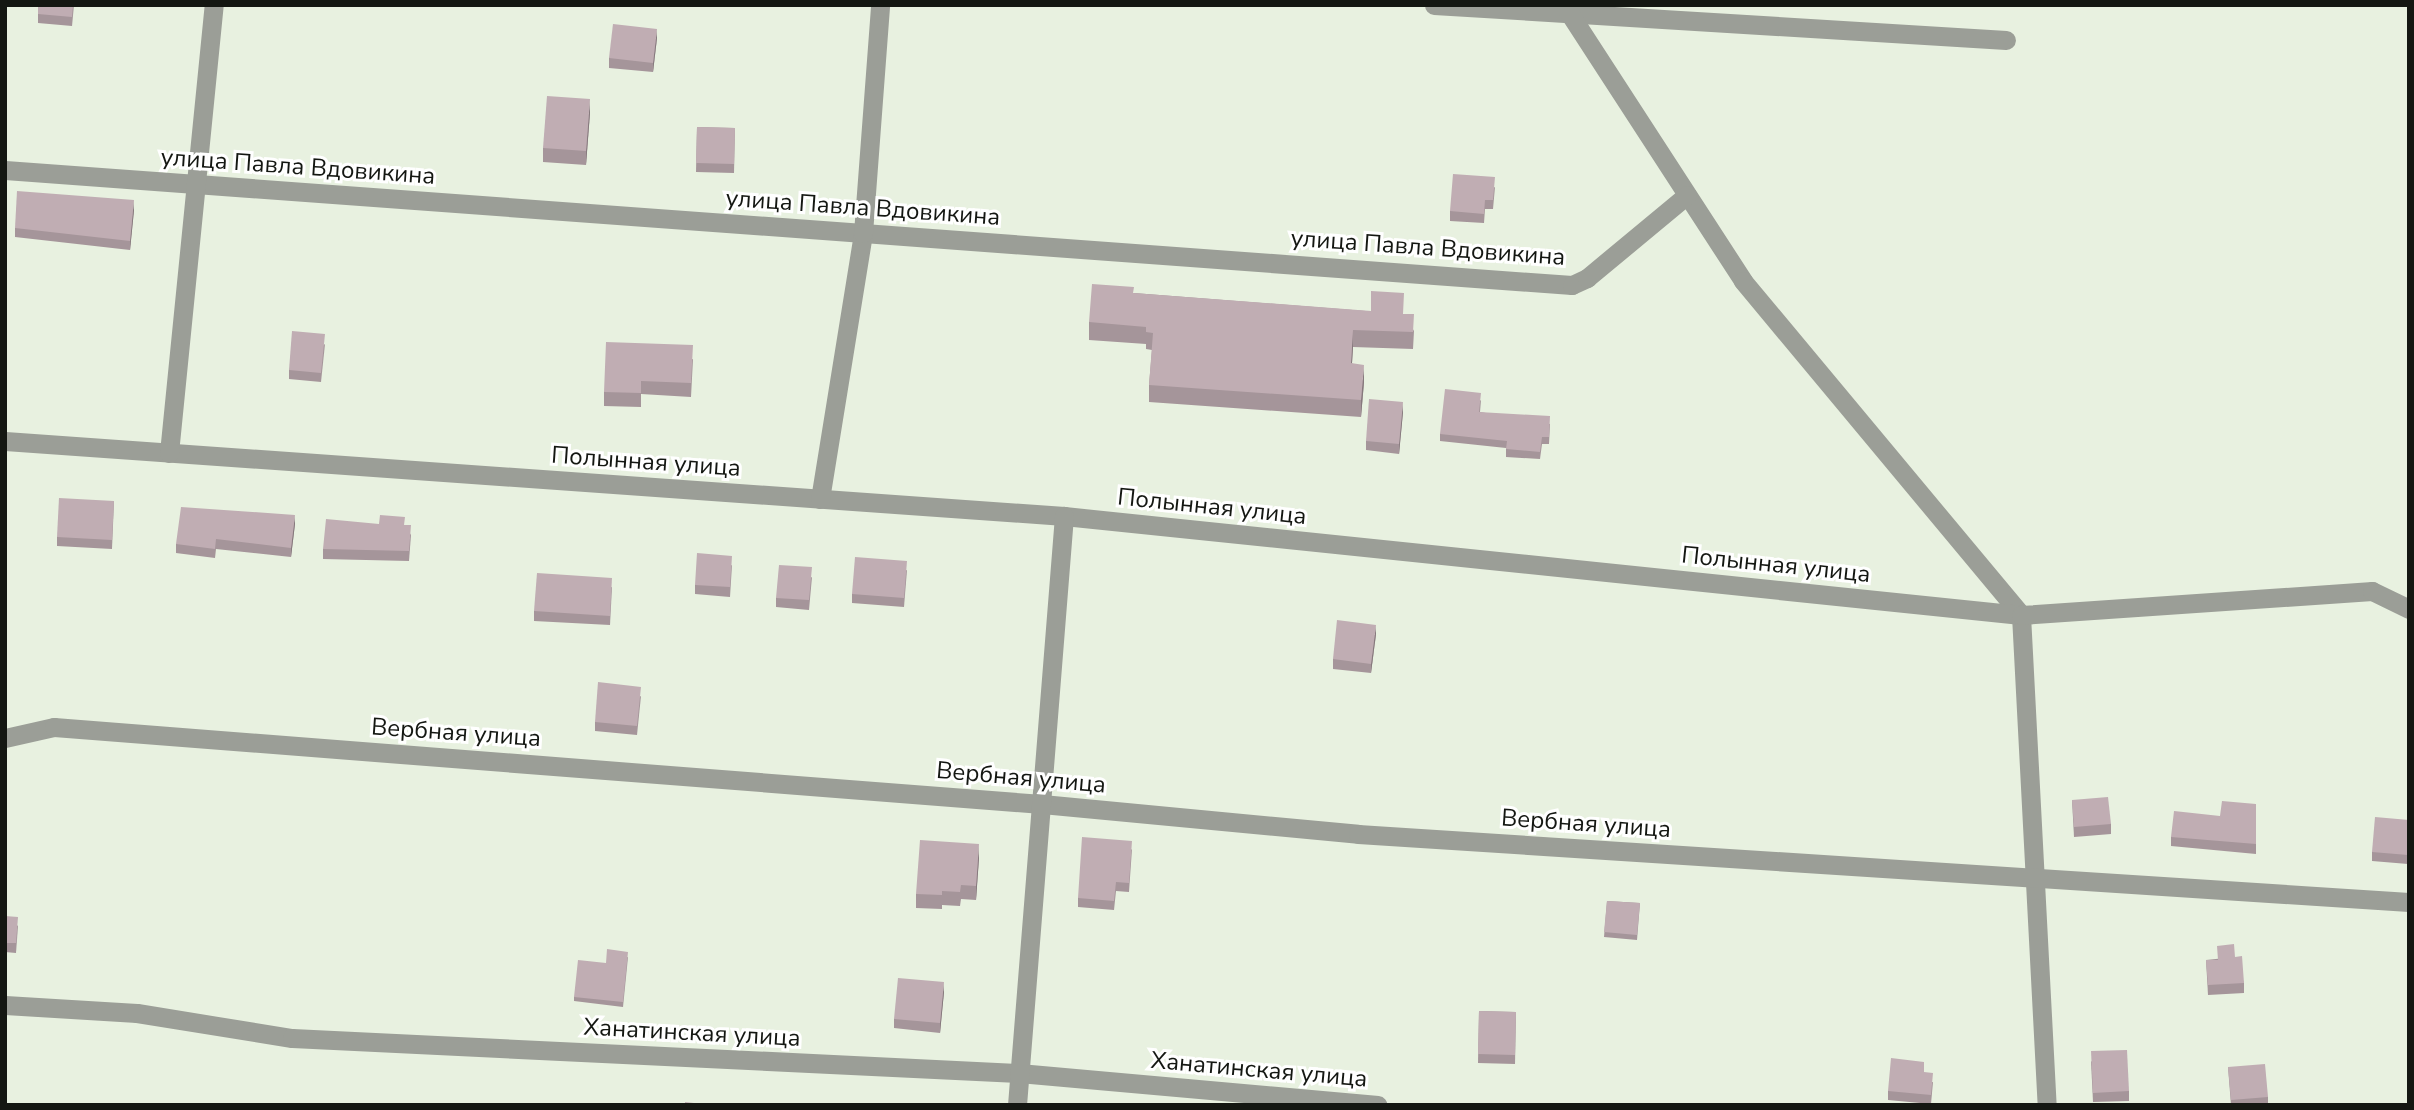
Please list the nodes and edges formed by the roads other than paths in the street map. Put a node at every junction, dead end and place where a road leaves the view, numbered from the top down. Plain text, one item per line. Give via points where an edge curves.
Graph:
1 (214, 5) edge
2 (880, 5) edge
3 (1434, 5) edge
4 (1567, 9) edge
5 (2006, 40) dead end
6 (5, 170) edge
7 (196, 184) junction
8 (1687, 195) junction
9 (863, 233) junction
10 (5, 441) edge
11 (169, 453) junction
12 (820, 499) junction
13 (1064, 516) junction
14 (2409, 609) edge
15 (2021, 615) junction
16 (5, 738) edge
17 (1042, 804) junction
18 (2034, 878) junction
19 (2409, 902) edge
20 (5, 1005) edge
21 (1019, 1073) junction
22 (1017, 1105) edge
23 (1378, 1105) edge
24 (2047, 1105) edge

1 - 7 street
2 - 9 street
3 - 4 street
4 - 5 street
4 - 8 street
6 - 7 street, улица Павла Вдовикина
7 - 9 street, улица Павла Вдовикина
7 - 11 street
8 - 9 street, улица Павла Вдовикина via 1587,278 1572,285
8 - 15 street via 1743,281
9 - 12 street
10 - 11 street, Полынная улица
11 - 12 street, Полынная улица
12 - 13 street, Полынная улица
13 - 15 street, Полынная улица
13 - 17 street
14 - 15 street, Полынная улица via 2372,591
15 - 18 street
16 - 17 street, Вербная улица via 54,727
17 - 18 street, Вербная улица via 1371,835
17 - 21 street
18 - 19 street, Вербная улица
18 - 24 street
20 - 21 street, Ханатинская улица via 137,1013 292,1038
21 - 22 street
21 - 23 street, Ханатинская улица

